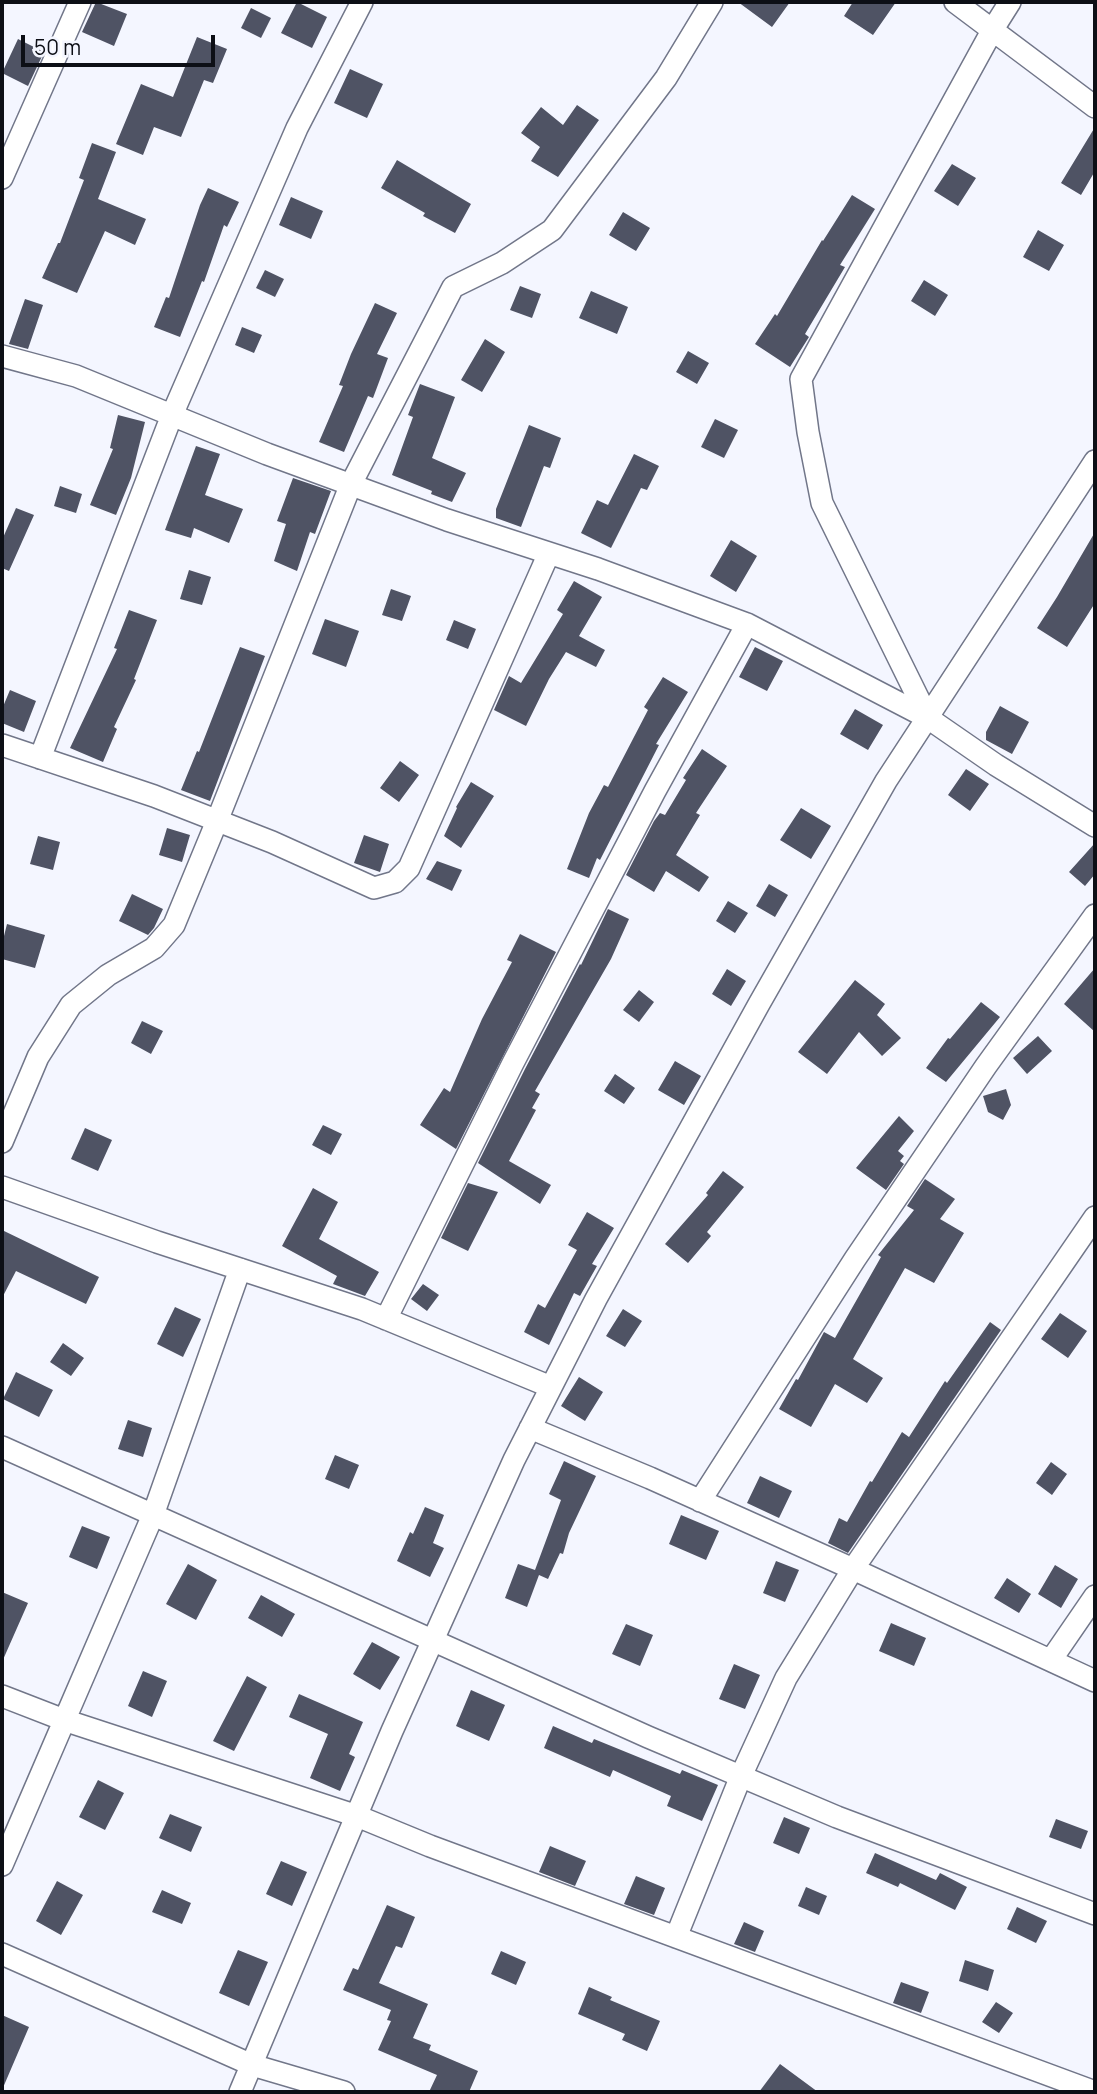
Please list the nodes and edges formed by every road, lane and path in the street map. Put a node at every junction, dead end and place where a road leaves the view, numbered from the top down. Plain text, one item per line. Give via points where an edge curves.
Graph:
1 (80, 2) edge
2 (362, 2) edge
3 (712, 2) edge
4 (955, 2) edge
5 (1010, 2) edge
6 (993, 29) junction
7 (1095, 107) edge
8 (2, 178) edge
9 (2, 356) edge
10 (172, 415) junction
11 (1095, 461) edge
12 (351, 484) junction
13 (549, 553) junction
14 (747, 624) junction
15 (928, 718) junction
16 (2, 745) edge
17 (40, 758) junction
18 (218, 821) junction
19 (1095, 826) edge
20 (1095, 915) edge
21 (2, 1142) edge
22 (2, 1187) edge
23 (1095, 1217) edge
24 (240, 1269) junction
25 (386, 1319) junction
26 (551, 1387) junction
27 (530, 1428) junction
28 (2, 1447) edge
29 (700, 1501) junction
30 (153, 1515) junction
31 (853, 1569) junction
32 (1095, 1596) edge
33 (433, 1641) junction
34 (1051, 1660) junction
35 (1095, 1681) edge
36 (2, 1696) edge
37 (64, 1720) junction
38 (741, 1776) junction
39 (357, 1816) junction
40 (2, 1865) edge
41 (1095, 1914) edge
42 (676, 1937) junction
43 (2, 1954) edge
44 (252, 2065) junction
45 (240, 2092) edge
46 (344, 2092) edge
47 (1095, 2092) edge

1 - 8 street
2 - 10 street via 298,128
3 - 12 street via 667,78 552,230 502,263 453,286
4 - 6 street
5 - 6 street
6 - 7 street
6 - 15 street via 801,379 822,503
9 - 10 street via 76,376
10 - 12 street
10 - 17 street
11 - 15 street
12 - 13 street
12 - 18 street
13 - 14 street
13 - 18 street via 409,868 395,881 374,888
14 - 15 street
14 - 25 street via 513,1063
15 - 19 street
15 - 26 street via 886,780 759,1004
16 - 17 street
17 - 18 street
18 - 21 street via 174,925 154,948 108,975 71,1005 38,1057
20 - 29 street via 855,1259
22 - 24 street
23 - 31 street
24 - 25 street
24 - 30 street
25 - 26 street
26 - 27 street
27 - 29 street
27 - 33 street
28 - 30 street
29 - 31 street
30 - 33 street
30 - 37 street
31 - 34 street
31 - 38 street via 786,1678
32 - 34 street
33 - 38 street
33 - 39 street
34 - 35 street
36 - 37 street
37 - 39 street
37 - 40 street
38 - 41 street
38 - 42 street
39 - 42 street
39 - 44 street
42 - 47 street
43 - 44 street
44 - 45 street
44 - 46 street

